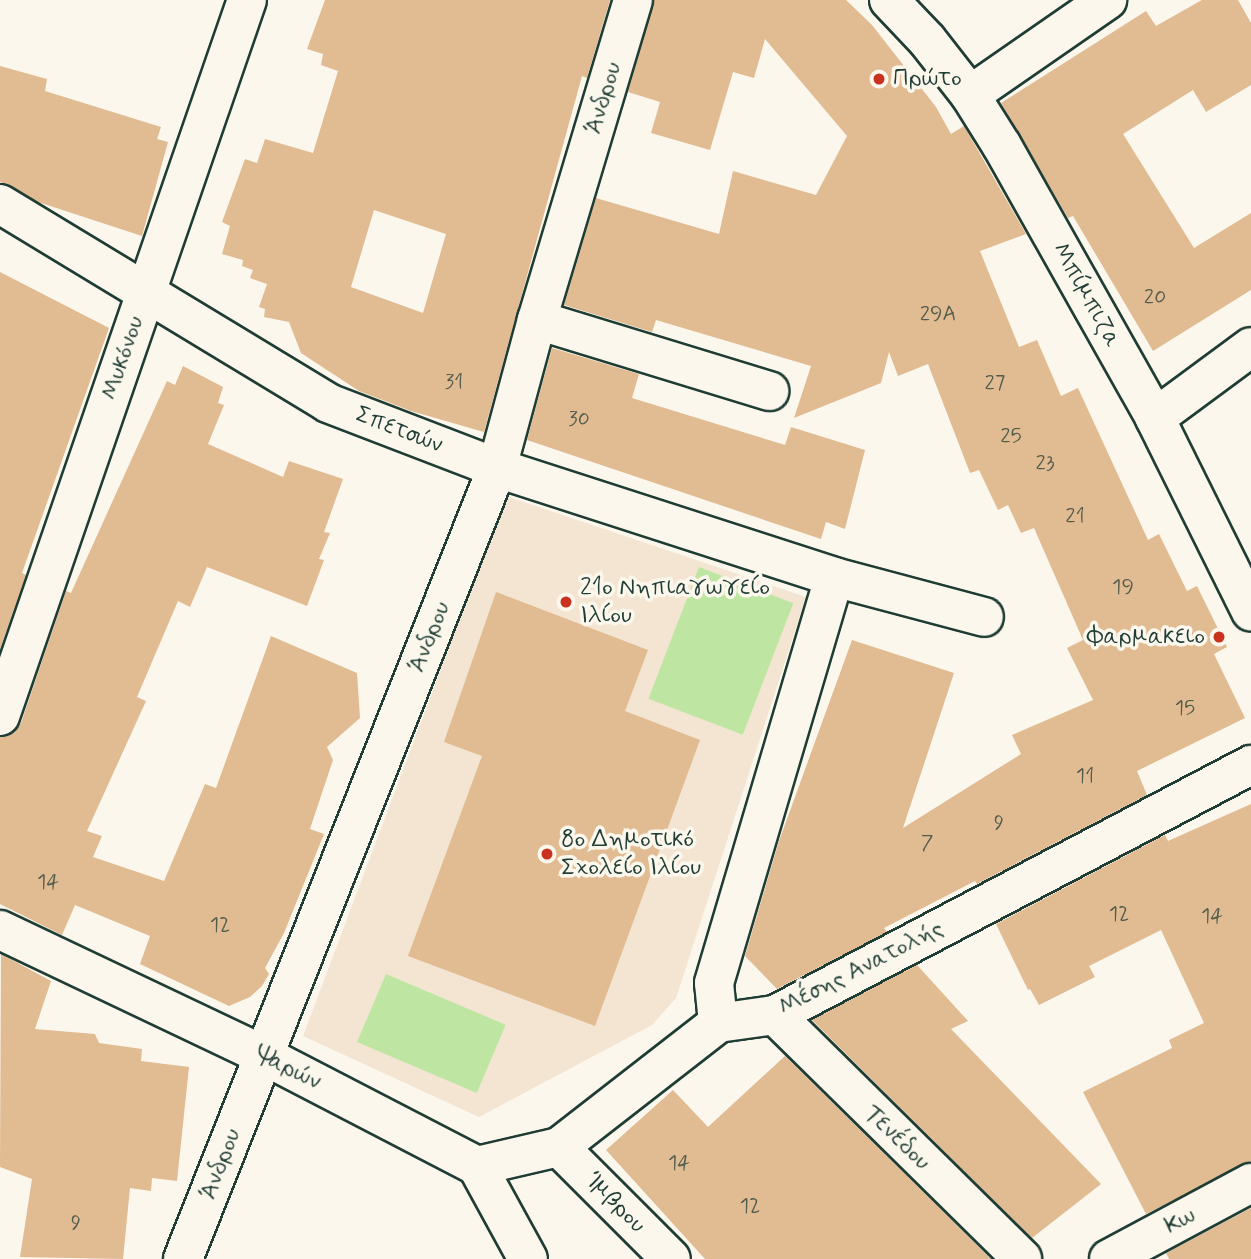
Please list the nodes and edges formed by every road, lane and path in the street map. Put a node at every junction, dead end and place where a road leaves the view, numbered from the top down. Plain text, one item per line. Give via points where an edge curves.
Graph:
1 (247, 0) edge
2 (633, 0) edge
3 (889, 0) edge
4 (1107, 0) edge
5 (970, 95) junction
6 (0, 204) edge
7 (146, 290) junction
8 (537, 320) junction
9 (1251, 347) edge
10 (769, 391) dead end
11 (1155, 418) junction
12 (497, 468) junction
13 (834, 577) junction
14 (1251, 611) edge
15 (984, 617) dead end
16 (0, 716) edge
17 (1251, 765) edge
18 (0, 930) edge
19 (775, 1014) junction
20 (718, 1023) junction
21 (263, 1055) junction
22 (559, 1147) junction
23 (477, 1167) junction
24 (1251, 1183) edge
25 (184, 1259) edge
26 (528, 1259) edge
27 (671, 1259) edge
28 (1022, 1259) edge
29 (1109, 1259) edge

1 - 7 street, Μυκόνου
2 - 8 street, Άνδρου
3 - 5 street, Μπίμπιζα
4 - 5 street
5 - 11 street, Μπίμπιζα
6 - 7 street, Σπετσών
7 - 12 street, Σπετσών via 328,403
7 - 16 street, Μυκόνου
8 - 10 street
8 - 12 street, Άνδρου
9 - 11 street
11 - 14 street, Μπίμπιζα
12 - 13 street, Σπετσών
12 - 21 street, Άνδρου
13 - 15 street, Σπετσών
13 - 20 street via 715,984
17 - 19 street, Μέσης Ανατολής
18 - 21 street, Ψαρών
19 - 20 street, Μέσης Ανατολής
19 - 28 street, Τενέδου
20 - 22 street, Μέσης Ανατολής
21 - 23 street, Ψαρών
21 - 25 street, Άνδρου
22 - 23 street, Μέσης Ανατολής
22 - 27 street, Ίμβρου
23 - 26 street
24 - 29 street, Κω

